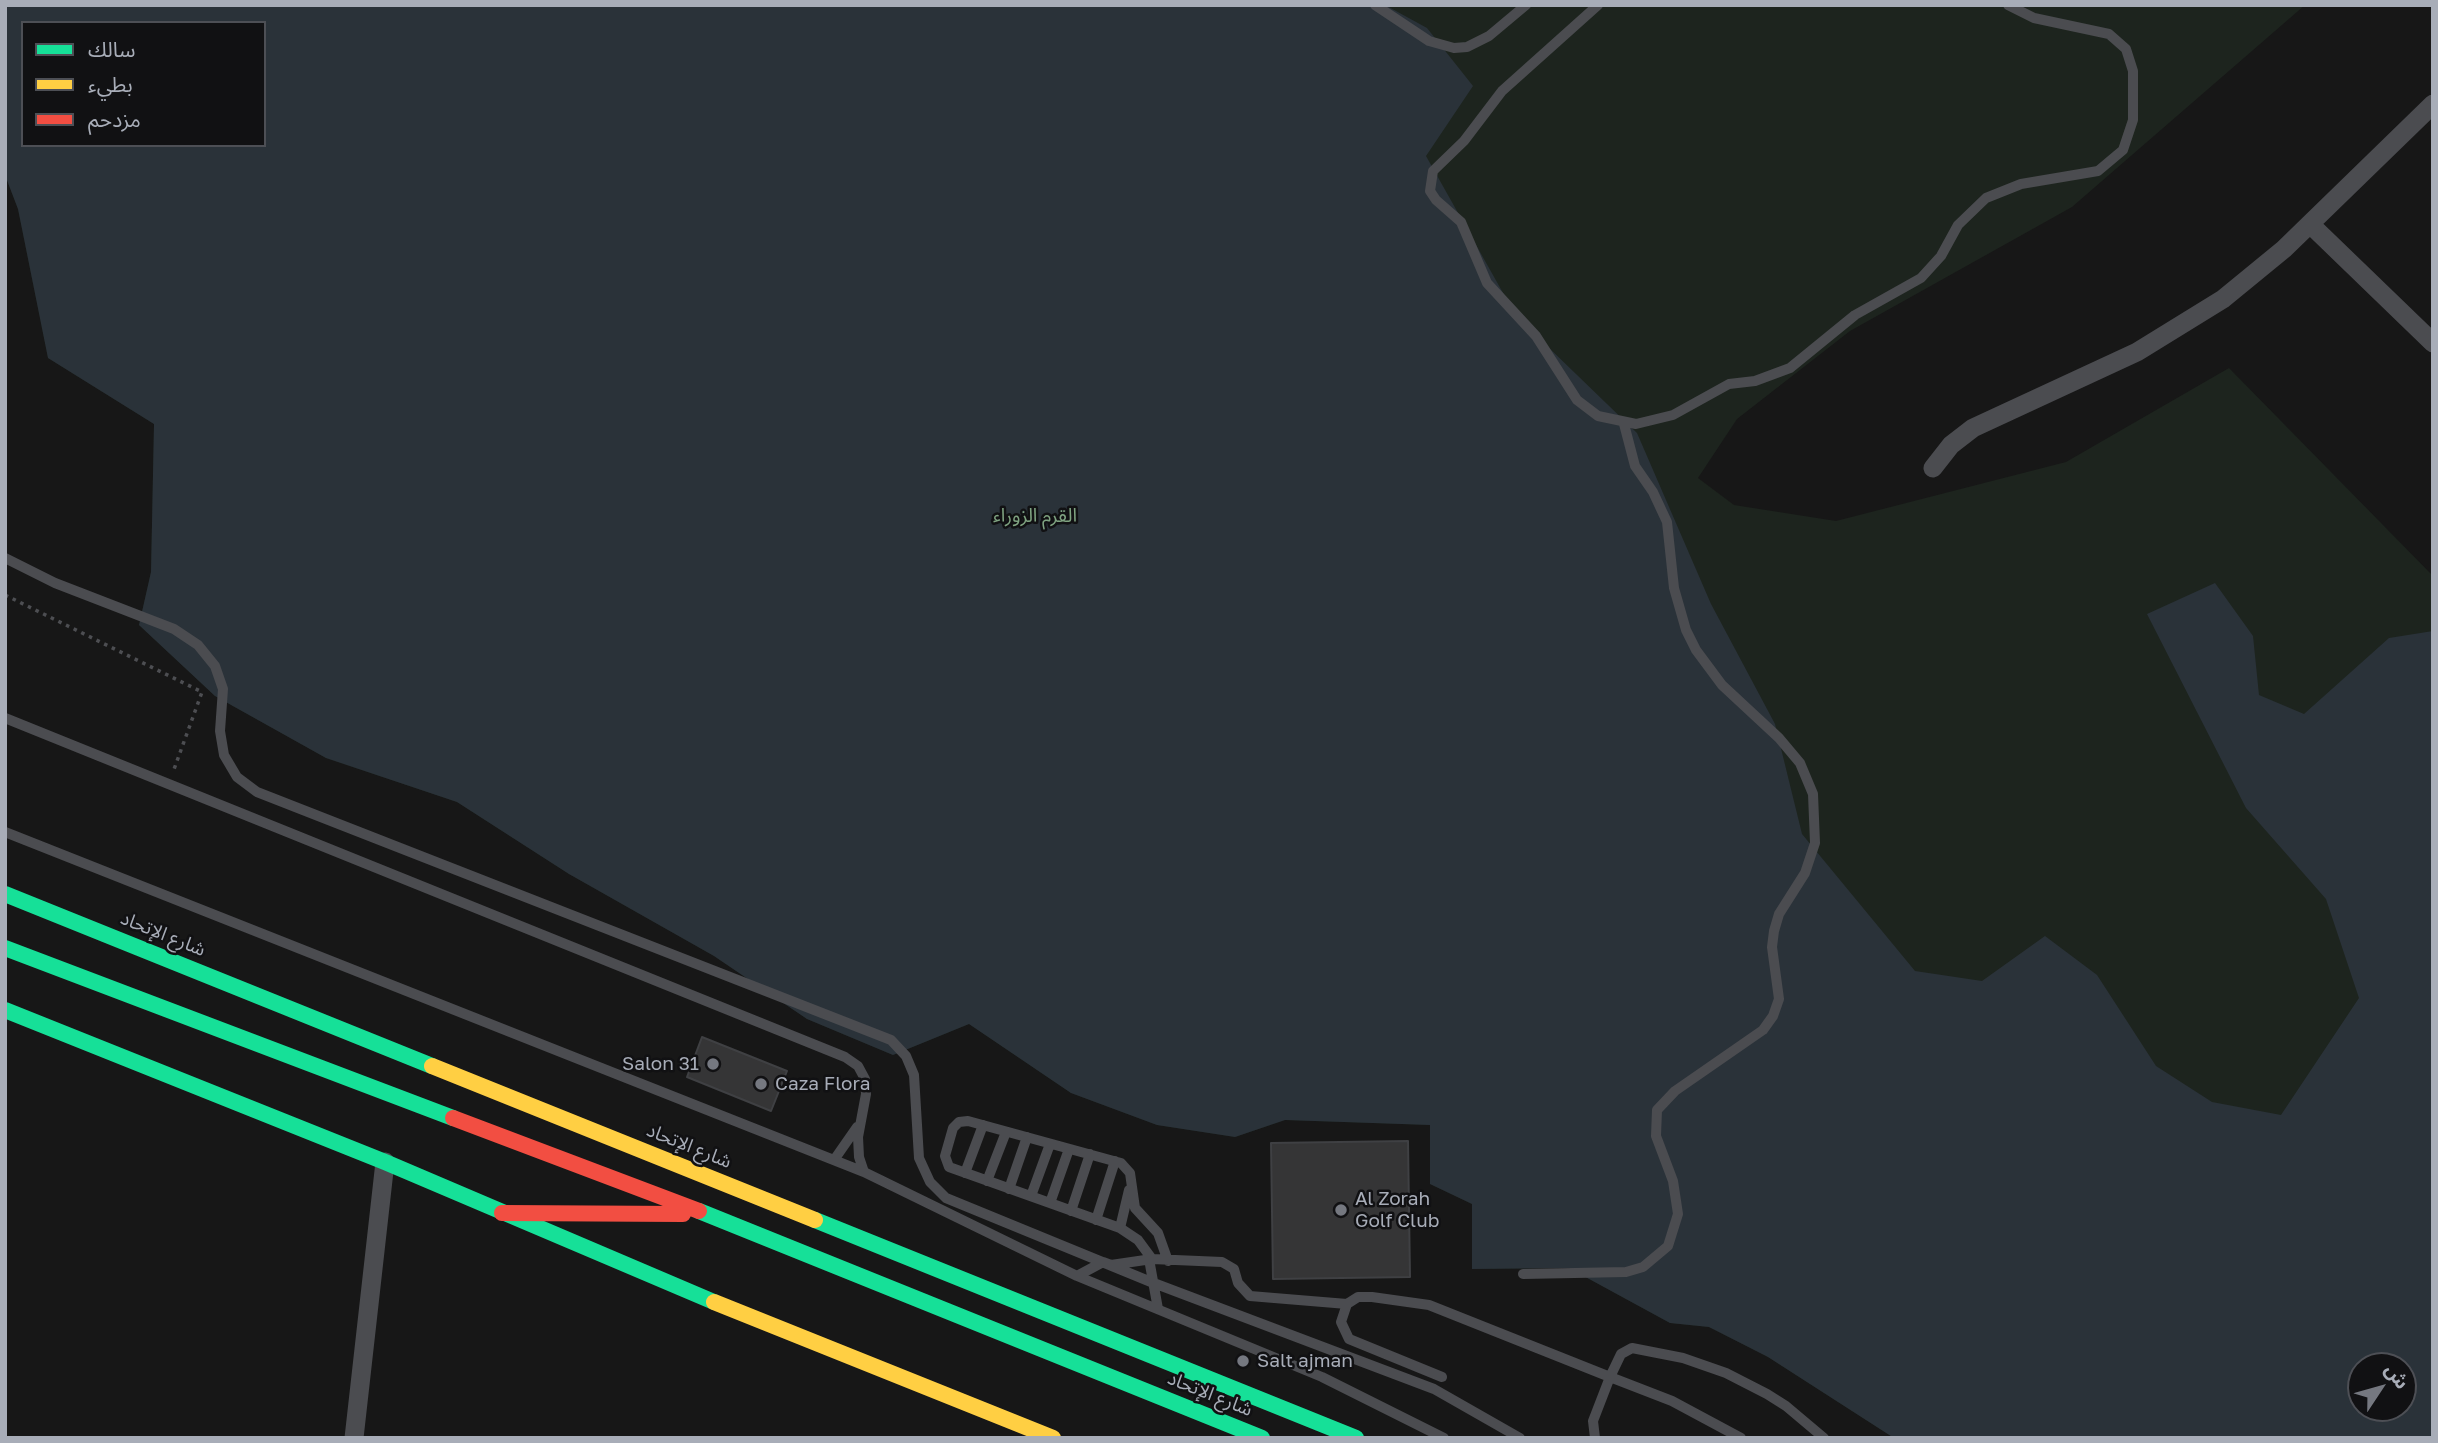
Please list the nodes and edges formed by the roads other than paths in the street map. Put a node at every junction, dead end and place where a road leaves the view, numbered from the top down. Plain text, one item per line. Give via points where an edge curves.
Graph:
1 (1375, 5) edge
2 (1526, 5) edge
3 (1598, 5) edge
4 (2008, 5) edge
5 (2433, 104) edge
6 (2310, 224) junction
7 (2433, 343) edge
8 (1624, 424) junction
9 (1933, 468) dead end
10 (5, 558) edge
11 (5, 718) edge
12 (5, 832) edge
13 (5, 894) edge
14 (5, 948) edge
15 (5, 1010) edge
16 (862, 1117) junction
17 (983, 1125) junction
18 (1006, 1132) junction
19 (1027, 1137) junction
20 (1050, 1144) junction
21 (1069, 1149) junction
22 (1090, 1154) junction
23 (834, 1160) junction
24 (1115, 1161) junction
25 (385, 1162) junction
26 (864, 1172) junction
27 (965, 1173) junction
28 (1132, 1179) junction
29 (987, 1181) junction
30 (1009, 1189) junction
31 (1031, 1196) junction
32 (1050, 1203) junction
33 (1071, 1211) junction
34 (502, 1213) junction
35 (708, 1214) junction
36 (1096, 1220) junction
37 (1120, 1228) junction
38 (1150, 1259) junction
39 (1168, 1261) junction
40 (1103, 1262) junction
41 (1523, 1274) dead end
42 (1077, 1276) junction
43 (1151, 1282) junction
44 (1347, 1304) junction
45 (1158, 1309) junction
46 (1442, 1377) dead end
47 (1610, 1377) junction
48 (1257, 1436) edge
49 (354, 1438) edge
50 (1053, 1438) edge
51 (1356, 1438) edge
52 (1444, 1438) edge
53 (1520, 1438) edge
54 (1595, 1438) edge
55 (1741, 1438) edge
56 (1824, 1438) edge

1 - 2 lane via 1429,41 1454,48 1489,36
3 - 8 lane via 1502,91 1457,149 1433,171 1430,191 1461,222 1487,283 1536,336 1577,400 1598,416
4 - 8 lane via 2034,18 2109,34 2126,49 2133,71 2133,120 2130,136 2112,162 2098,171 2021,184 1986,198 1958,225 1941,256 1920,278 1855,315 1790,368 1755,381 1729,384 1672,415
5 - 6 street
6 - 7 street
6 - 9 street via 2254,275 2190,322 2109,366 1973,428 1951,445
8 - 41 lane via 1632,459 1667,522 1674,588 1686,630 1722,685 1800,764 1813,794 1815,843 1805,873 1779,914 1774,931 1779,999 1773,1016 1763,1030 1675,1091 1657,1110 1656,1136 1673,1181 1678,1214 1668,1246 1650,1263 1626,1272
10 - 40 lane via 55,583 174,629 198,645 215,666 223,689 220,731 224,755 236,777 257,792 891,1041 906,1056 914,1075 919,1158 936,1190 957,1203
11 - 16 lane via 845,1057 858,1066 865,1079
12 - 23 lane
13 - 51 main road, شارع الإتحاد
14 - 35 main road, شارع الإتحاد
15 - 25 main road
16 - 23 lane
16 - 26 lane via 858,1147
17 - 18 lane
17 - 27 lane
17 - 27 lane via 963,1121 953,1128 945,1160 949,1167
18 - 19 lane
18 - 29 lane
19 - 20 lane
19 - 30 lane
20 - 21 lane
20 - 31 lane
21 - 22 lane
21 - 32 lane
22 - 24 lane
22 - 33 lane
23 - 26 lane
24 - 28 lane via 1126,1167
24 - 36 lane
25 - 34 main road
25 - 49 street
26 - 42 lane
27 - 29 lane
28 - 37 lane
28 - 39 lane via 1135,1208 1158,1233
29 - 30 lane
30 - 31 lane
31 - 32 lane
32 - 33 lane
33 - 36 lane
34 - 35 main road
34 - 50 main road
35 - 48 main road, شارع الإتحاد
36 - 37 lane
37 - 38 lane via 1138,1240
38 - 39 lane
38 - 40 lane via 1111,1265
38 - 43 lane
39 - 44 lane via 1229,1264 1250,1296
40 - 42 lane
40 - 43 lane
42 - 45 lane
43 - 45 lane
43 - 53 lane via 1434,1389
44 - 46 lane via 1341,1322 1349,1339
44 - 47 lane via 1358,1297 1372,1297 1429,1305
45 - 52 lane via 1344,1387
47 - 54 lane via 1593,1421
47 - 55 lane via 1672,1401
47 - 56 lane via 1621,1354 1632,1349 1683,1358 1747,1382 1786,1406

